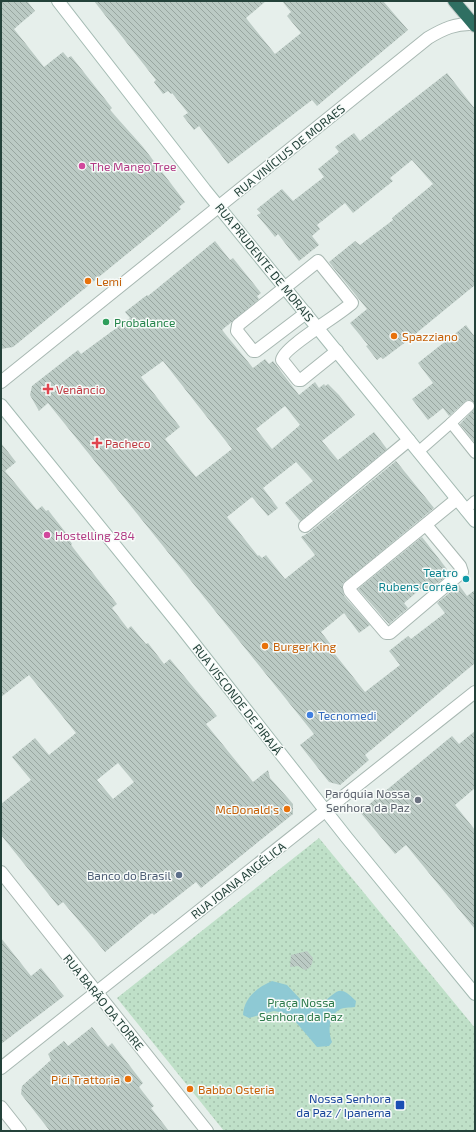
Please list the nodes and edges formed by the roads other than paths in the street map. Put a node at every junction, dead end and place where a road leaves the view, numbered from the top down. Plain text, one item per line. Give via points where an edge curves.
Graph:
1 (58, 1) edge
2 (454, 1) edge
3 (474, 25) edge
4 (220, 207) junction
5 (285, 287) junction
6 (306, 313) junction
7 (318, 327) junction
8 (337, 351) junction
9 (1, 382) edge
10 (1, 405) edge
11 (469, 406) dead end
12 (451, 422) junction
13 (409, 440) junction
14 (418, 452) junction
15 (475, 453) edge
16 (457, 499) junction
17 (475, 501) edge
18 (466, 510) junction
19 (475, 521) edge
20 (426, 525) junction
21 (305, 526) dead end
22 (475, 692) edge
23 (326, 811) junction
24 (1, 872) edge
25 (96, 993) junction
26 (475, 994) edge
27 (1, 1068) edge
28 (1, 1107) edge
29 (20, 1131) edge
30 (207, 1131) edge

1 - 4 street, RUA PRUDENTE DE MORAIS
2 - 3 highway
3 - 4 street, RUA VINÍCIUS DE MORAES via 463,24 445,28 428,38
4 - 5 street, RUA PRUDENTE DE MORAIS
4 - 9 street, RUA VINÍCIUS DE MORAES
5 - 6 street, RUA PRUDENTE DE MORAIS
5 - 6 street via 238,326 236,331 253,351 256,351
5 - 7 street via 318,261 352,300 349,306
6 - 7 street, RUA PRUDENTE DE MORAIS
7 - 8 street, RUA PRUDENTE DE MORAIS
7 - 8 street via 283,354 282,360 298,380 301,380
8 - 13 street, RUA PRUDENTE DE MORAIS
10 - 23 street, RUA VISCONDE DE PIRAJÁ
11 - 12 lane
12 - 14 lane
12 - 15 lane
13 - 14 street, RUA PRUDENTE DE MORAIS
13 - 21 street
14 - 16 street, RUA PRUDENTE DE MORAIS
16 - 18 street, RUA PRUDENTE DE MORAIS
16 - 20 street
17 - 18 lane
18 - 19 street, RUA PRUDENTE DE MORAIS
20 - 20 street via 349,587 386,633 390,633 462,572 460,566
22 - 23 street, RUA JOANA ANGÉLICA
23 - 25 street, RUA JOANA ANGÉLICA
23 - 26 street, RUA VISCONDE DE PIRAJÁ
24 - 25 street, RUA BARÃO DA TORRE
25 - 27 street, RUA JOANA ANGÉLICA
25 - 30 street, RUA BARÃO DA TORRE
28 - 29 street

